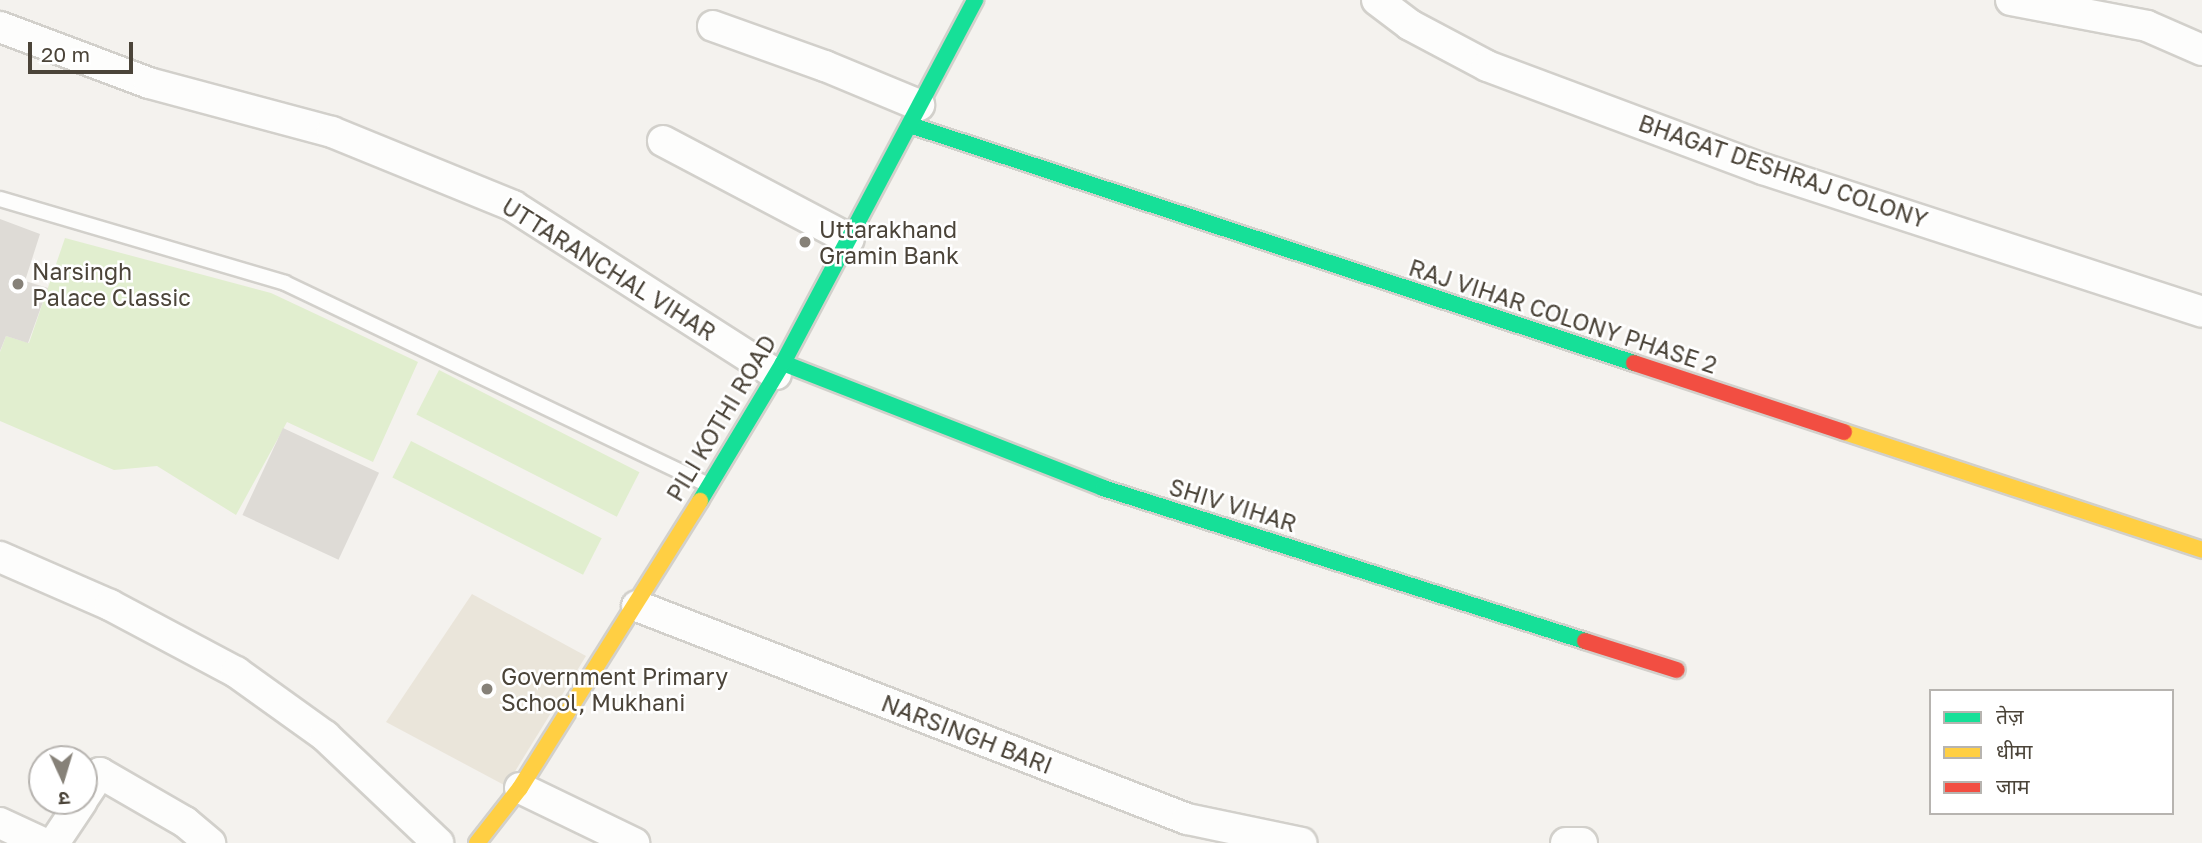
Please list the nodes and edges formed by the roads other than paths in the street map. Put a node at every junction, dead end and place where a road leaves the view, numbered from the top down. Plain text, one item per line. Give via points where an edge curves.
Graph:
1 (975, 0) edge
2 (1377, 0) edge
3 (2011, 0) edge
4 (713, 26) dead end
5 (0, 27) edge
6 (2202, 50) edge
7 (915, 115) junction
8 (663, 141) dead end
9 (0, 199) edge
10 (849, 239) junction
11 (2202, 312) edge
12 (779, 368) junction
13 (706, 484) junction
14 (2202, 550) edge
15 (0, 557) edge
16 (636, 606) junction
17 (1677, 670) dead end
18 (98, 776) edge
19 (520, 788) junction
20 (72, 815) edge
21 (0, 823) edge
22 (43, 843) edge
23 (54, 843) edge
24 (209, 843) edge
25 (438, 843) edge
26 (477, 843) edge
27 (634, 843) edge
28 (1303, 843) edge
29 (1566, 843) edge
30 (1582, 843) edge

1 - 7 street, PILI KOTHI ROAD
2 - 11 street, BHAGAT DESHRAJ COLONY via 1410,25 1487,66 1763,169
3 - 6 street via 2147,26
4 - 7 street via 825,65
5 - 12 street, UTTARANCHAL VIHAR via 149,83 332,132 513,206
7 - 10 street, PILI KOTHI ROAD
7 - 14 street, RAJ VIHAR COLONY PHASE 2
8 - 10 street
9 - 13 lane via 285,283
10 - 12 street, PILI KOTHI ROAD
12 - 13 street, PILI KOTHI ROAD
12 - 17 street, SHIV VIHAR via 1103,488
13 - 16 street, PILI KOTHI ROAD
15 - 25 street via 110,605 236,672 325,736
16 - 19 street, PILI KOTHI ROAD
16 - 28 street, NARSINGH BARI via 1187,819
18 - 24 street via 100,773 185,822
19 - 26 street, PILI KOTHI ROAD
19 - 27 street
20 - 23 street
21 - 22 street
29 - 30 street

